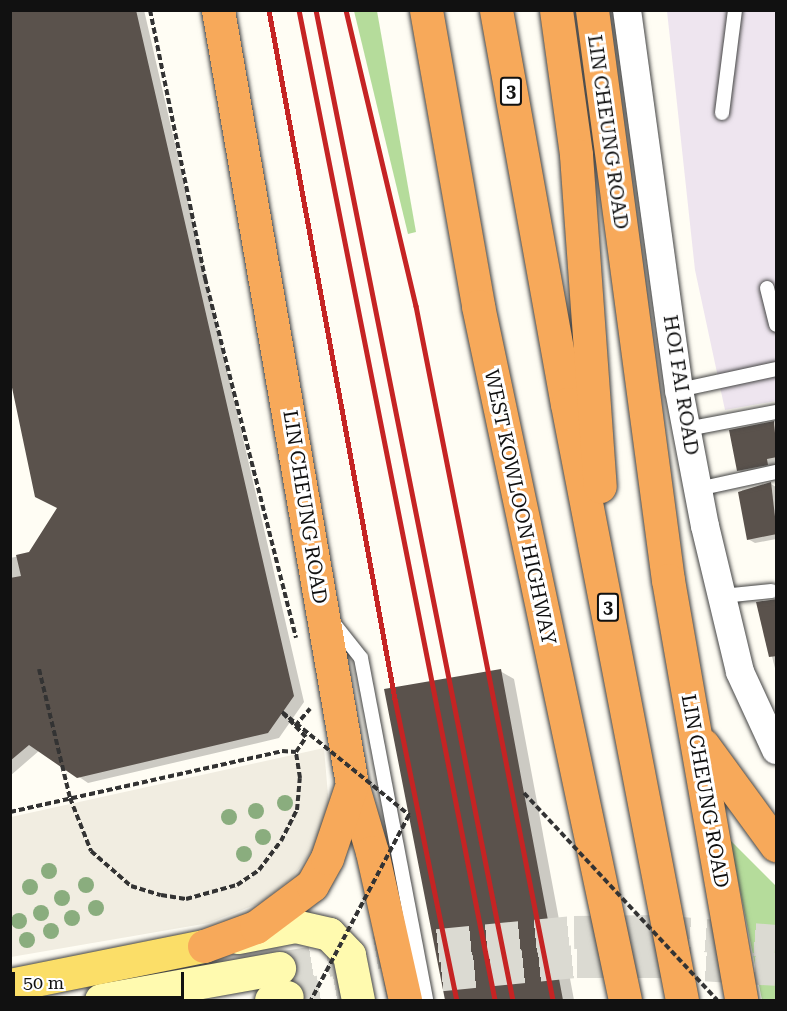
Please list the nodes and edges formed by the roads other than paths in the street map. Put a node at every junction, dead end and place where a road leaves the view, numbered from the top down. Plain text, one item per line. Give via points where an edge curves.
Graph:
1 (218, 10) edge
2 (426, 10) edge
3 (496, 10) edge
4 (556, 10) edge
5 (592, 10) edge
6 (735, 10) edge
7 (627, 11) edge
8 (722, 113) dead end
9 (767, 288) dead end
10 (777, 325) edge
11 (777, 369) edge
12 (679, 390) junction
13 (777, 412) edge
14 (687, 429) junction
15 (777, 472) edge
16 (698, 489) junction
17 (772, 591) dead end
18 (605, 593) junction
19 (722, 596) junction
20 (321, 608) junction
21 (696, 734) junction
22 (777, 750) edge
23 (351, 784) junction
24 (777, 844) edge
25 (204, 946) junction
26 (352, 966) junction
27 (10, 985) edge
28 (287, 992) tunnel mouth
29 (101, 1000) edge
30 (345, 1000) edge
31 (358, 1000) edge
32 (405, 1000) edge
33 (426, 1000) edge
34 (625, 1000) edge
35 (682, 1000) edge
36 (741, 1000) edge

1 - 20 highway, LIN CHEUNG ROAD
2 - 34 highway, WEST KOWLOON HIGHWAY via 478,306
3 - 18 highway, 3
4 - 18 highway via 576,155 596,392
5 - 21 highway, LIN CHEUNG ROAD via 668,580
6 - 8 lane
7 - 12 street, HOI FAI ROAD
9 - 10 lane
11 - 12 lane
12 - 14 street, HOI FAI ROAD
13 - 14 lane
14 - 16 street, HOI FAI ROAD
15 - 16 lane
16 - 19 street, HOI FAI ROAD
17 - 19 lane
18 - 35 highway, 3
19 - 22 street, HOI FAI ROAD via 740,672
20 - 23 highway, LIN CHEUNG ROAD
20 - 33 lane via 361,658
21 - 24 highway via 721,774
21 - 36 highway, LIN CHEUNG ROAD
23 - 25 highway via 325,863 312,885 256,927
23 - 32 highway, LIN CHEUNG ROAD via 372,852
25 - 26 main road via 274,929 314,928 343,945
25 - 27 main road
26 - 30 main road
26 - 31 main road
28 - 29 main road

